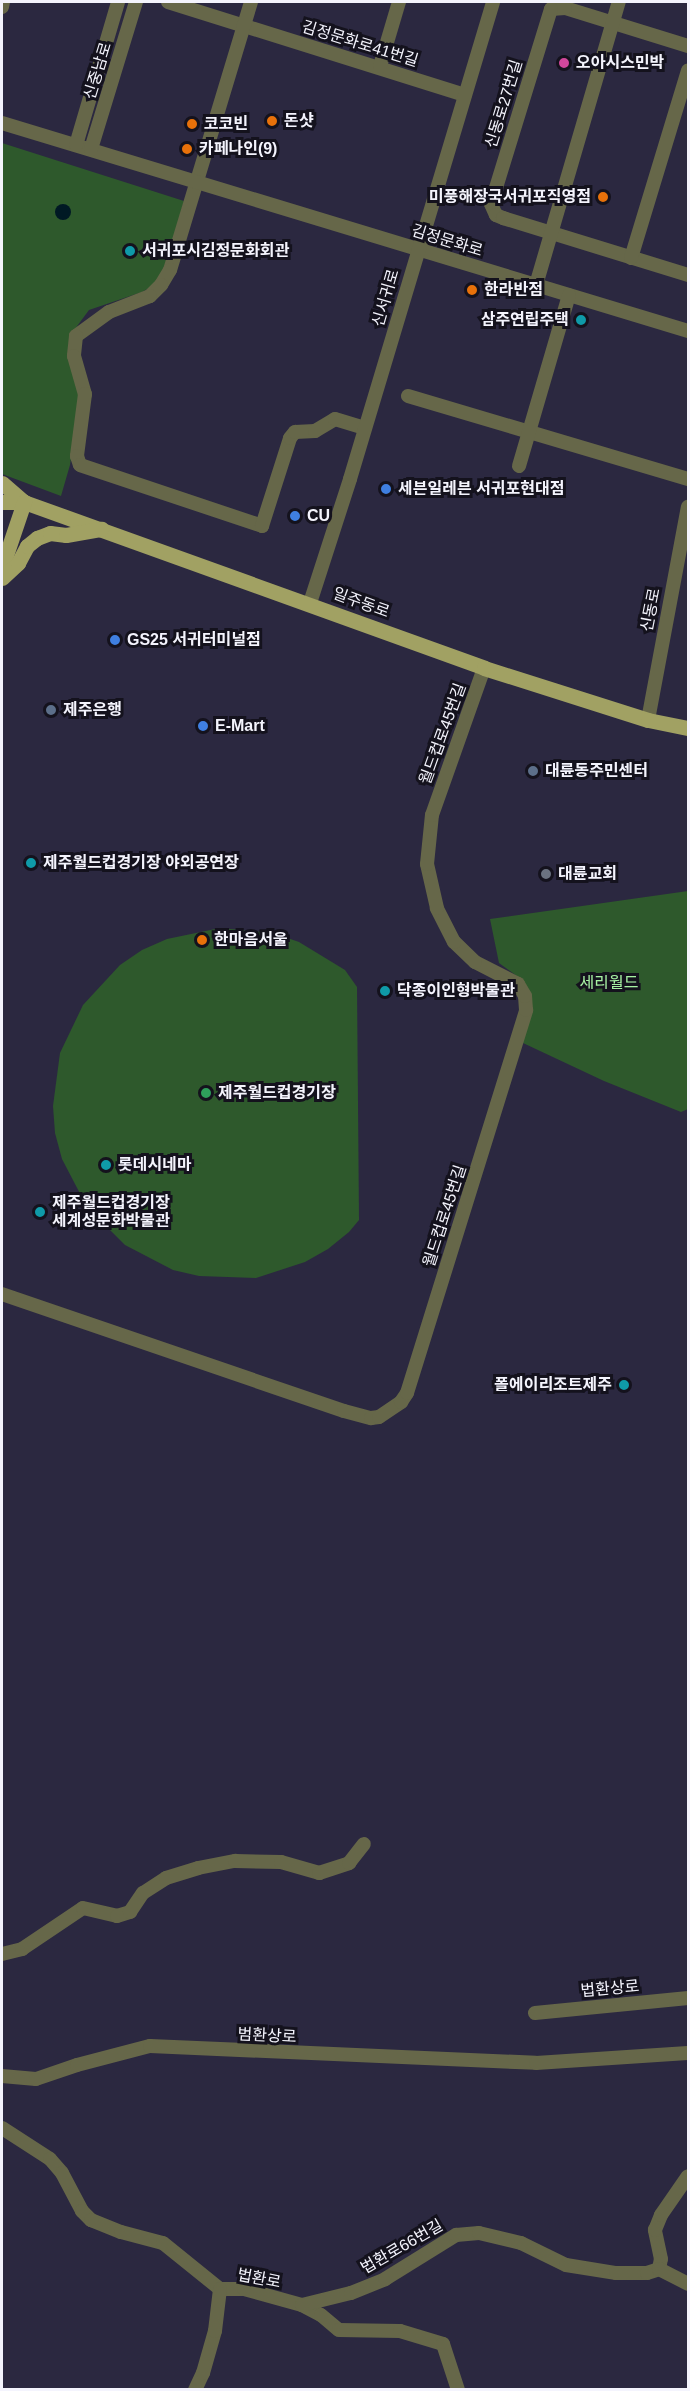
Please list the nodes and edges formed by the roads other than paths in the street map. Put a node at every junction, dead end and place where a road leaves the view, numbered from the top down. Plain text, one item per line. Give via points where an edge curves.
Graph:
1 (3, 2) edge
2 (118, 2) edge
3 (135, 2) edge
4 (168, 2) edge
5 (251, 2) edge
6 (399, 2) edge
7 (493, 2) edge
8 (620, 2) edge
9 (2, 7) edge
10 (613, 23) junction
11 (244, 25) junction
12 (688, 46) edge
13 (380, 66) junction
14 (688, 70) edge
15 (465, 95) junction
16 (2, 123) edge
17 (76, 145) junction
18 (92, 149) junction
19 (197, 181) junction
20 (552, 234) junction
21 (417, 249) junction
22 (631, 258) junction
23 (688, 275) edge
24 (536, 285) junction
25 (569, 295) junction
26 (688, 331) edge
27 (408, 396) dead end
28 (365, 428) junction
29 (529, 432) junction
30 (519, 466) dead end
31 (688, 479) edge
32 (2, 483) edge
33 (2, 502) edge
34 (24, 502) junction
35 (688, 507) edge
36 (101, 529) junction
37 (2, 567) edge
38 (2, 578) edge
39 (310, 603) junction
40 (484, 668) junction
41 (648, 720) junction
42 (688, 728) edge
43 (2, 1294) edge
44 (364, 1844) dead end
45 (2, 1954) edge
46 (688, 1998) edge
47 (535, 2013) dead end
48 (688, 2053) edge
49 (2, 2076) edge
50 (2, 2128) edge
51 (688, 2176) edge
52 (660, 2269) junction
53 (688, 2284) edge
54 (220, 2289) junction
55 (302, 2305) junction
56 (195, 2390) edge
57 (458, 2390) edge

1 - 9 street
2 - 17 street, 신중남로
3 - 18 street, 신중남로
4 - 11 street, 김정문화로41번길
5 - 11 street
6 - 13 street
7 - 15 street, 신서귀로
8 - 10 street
10 - 12 street, 신동로27번길
10 - 20 street
10 - 20 street, 신동로27번길 via 565,8 549,11 492,200 496,214
11 - 13 street, 김정문화로41번길
11 - 19 street
13 - 15 street, 김정문화로41번길
14 - 22 street
15 - 21 street, 신서귀로
16 - 17 street, 김정문화로
17 - 18 street, 김정문화로
18 - 19 street, 김정문화로
19 - 21 street, 김정문화로
19 - 28 street via 170,270 161,285 145,299 109,312 76,336 74,357 85,394 77,456 80,465 262,526 295,432 315,431 335,418
20 - 22 street, 신동로27번길
20 - 24 street
21 - 24 street, 김정문화로
21 - 28 street, 신서귀로
22 - 23 street, 신동로27번길
24 - 25 street, 김정문화로
25 - 26 street, 김정문화로
25 - 29 street
27 - 29 street
28 - 39 street, 신서귀로
29 - 30 street
29 - 31 street
32 - 34 main road
33 - 34 main road
34 - 36 main road, 일주동로
34 - 37 main road
35 - 41 street, 신동로
36 - 38 main road via 37,538
36 - 39 main road, 일주동로
39 - 40 main road, 일주동로
40 - 41 main road, 일주동로
40 - 43 street, 월드컵로45번길 via 432,816 427,864 437,908 454,942 475,962 518,984 525,996 526,1010 401,1402 379,1417 344,1411
41 - 42 main road, 일주동로
44 - 45 street via 349,1863 319,1873 281,1862 235,1861 198,1868 166,1878 143,1893 130,1912 117,1916 83,1908 22,1949
46 - 47 street, 법환상로
48 - 49 street, 범환상로 via 536,2063 150,2046 36,2079
50 - 54 street, 법환로 via 50,2159 91,2220 163,2243
51 - 52 street via 655,2230
52 - 53 street
52 - 55 street, 법환로66번길 via 616,2273 566,2265 521,2243 479,2233 456,2235 385,2279 351,2293
54 - 55 street, 법환로 via 244,2289
54 - 56 street via 215,2331
55 - 57 street, 법환로 via 339,2330 400,2331 442,2344

